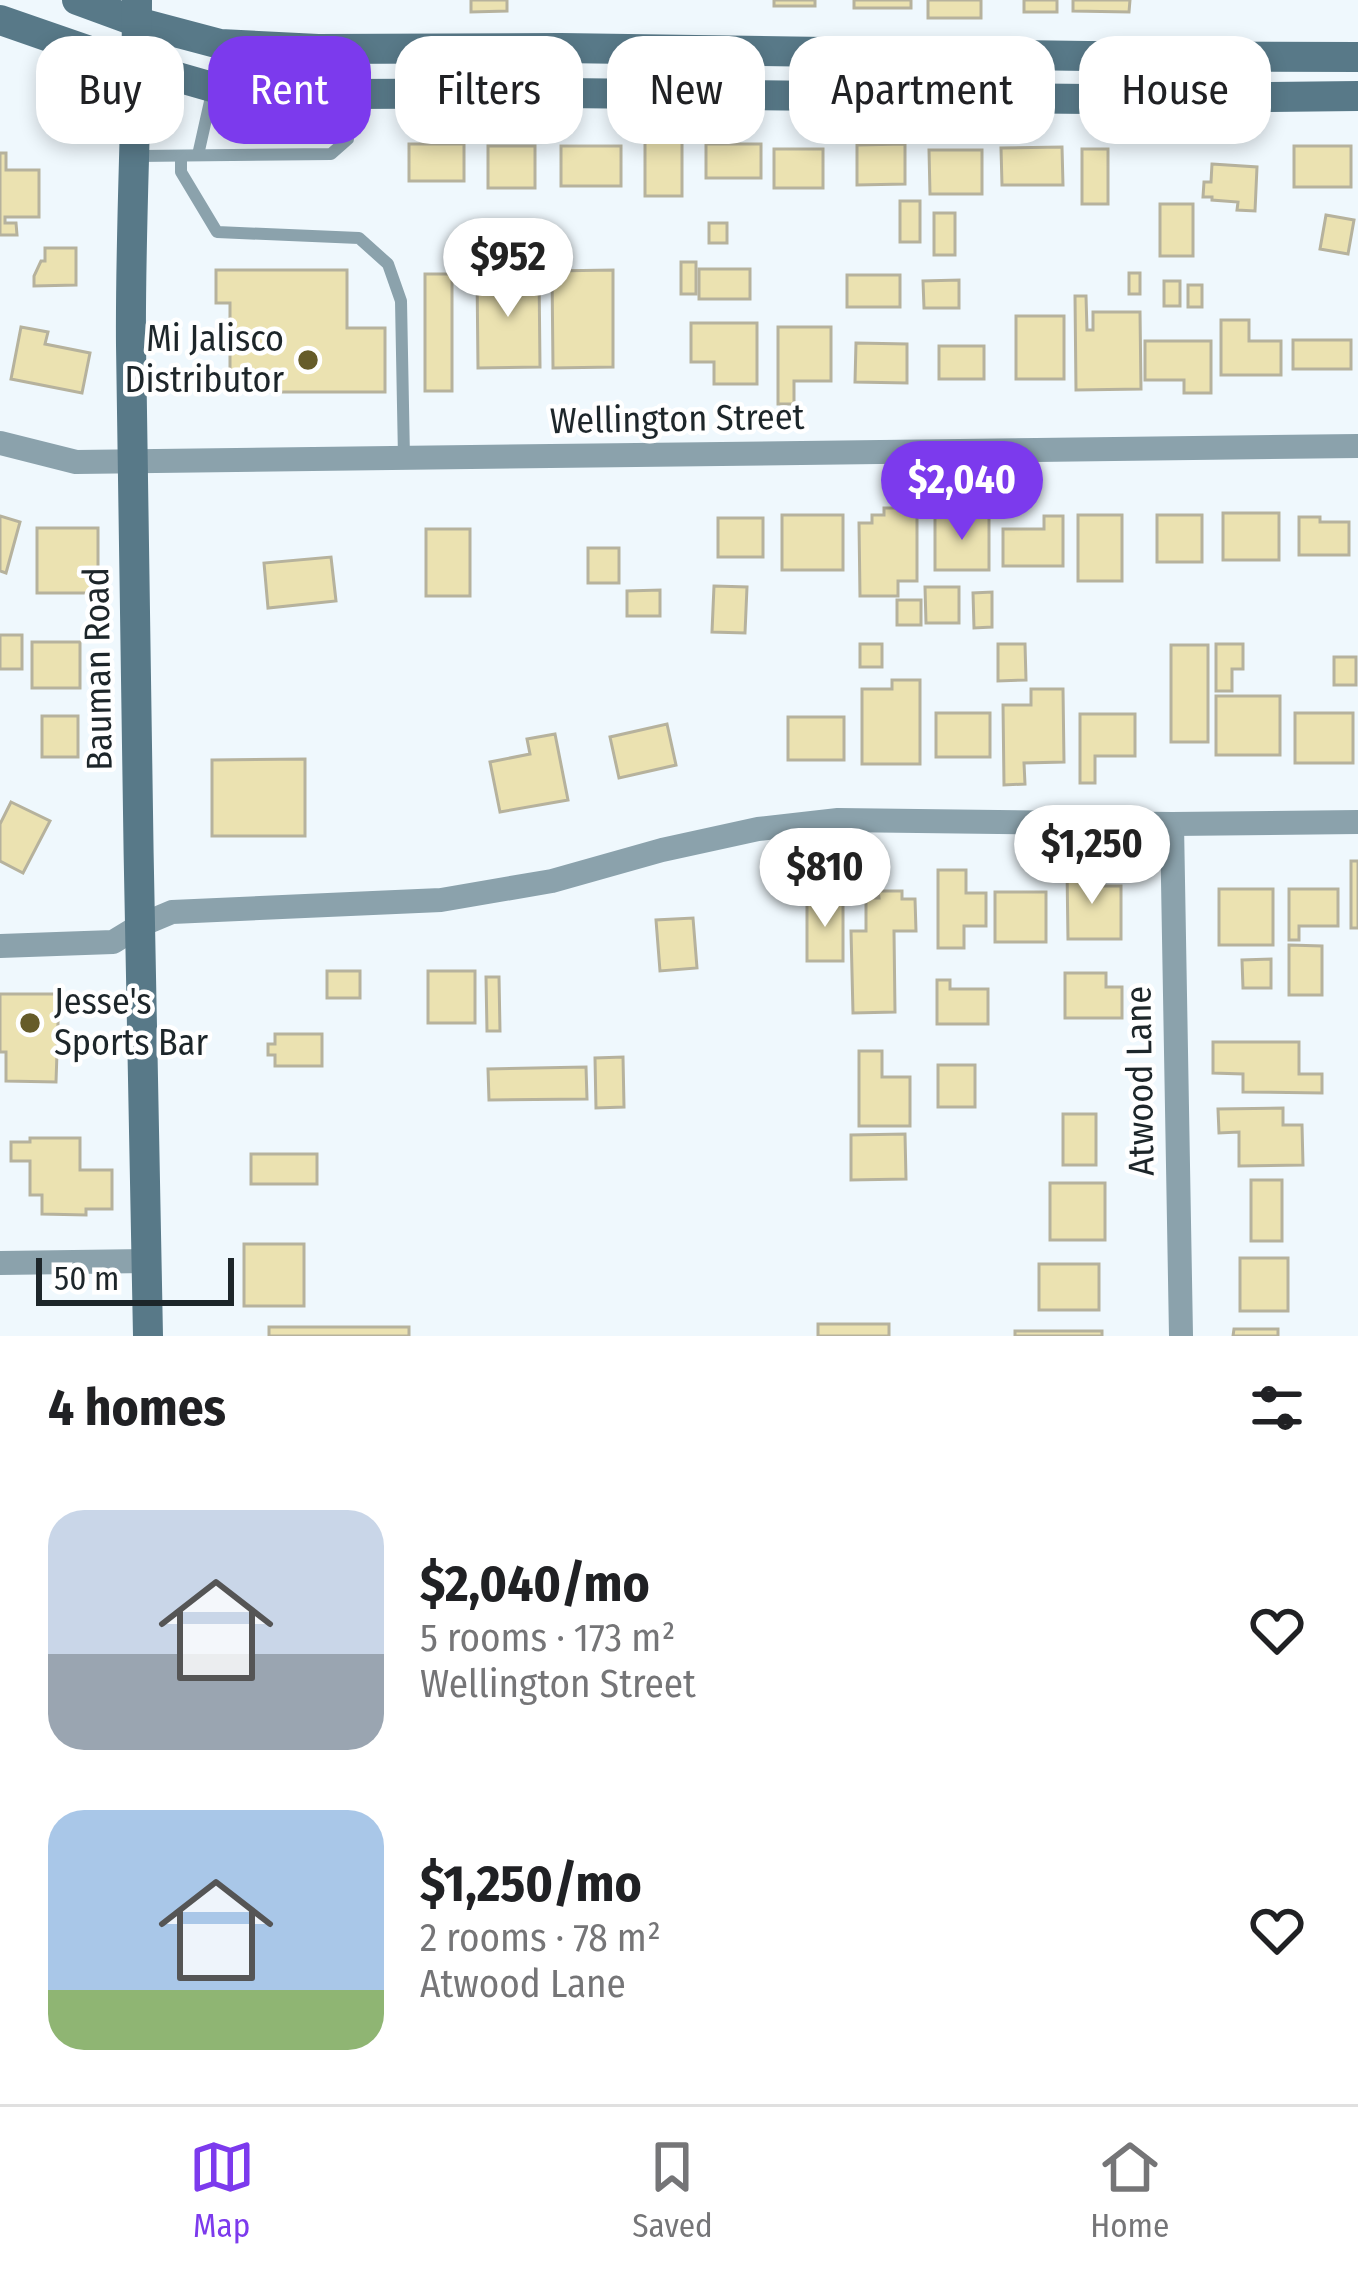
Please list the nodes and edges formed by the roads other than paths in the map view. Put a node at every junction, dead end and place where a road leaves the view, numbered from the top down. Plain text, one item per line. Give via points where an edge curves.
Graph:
1 (77, 0) edge
2 (137, 11) edge
3 (0, 20) edge
4 (47, 36) edge
5 (583, 48) edge
6 (395, 49) edge
7 (1079, 56) edge
8 (1271, 57) edge
9 (1358, 57) edge
10 (583, 93) edge
11 (1358, 96) edge
12 (1271, 97) edge
13 (1079, 99) edge
14 (208, 110) edge
15 (133, 144) edge
16 (342, 144) edge
17 (198, 155) junction
18 (132, 156) junction
19 (182, 156) junction
20 (0, 443) edge
21 (1358, 446) edge
22 (404, 459) junction
23 (133, 462) junction
24 (1358, 822) edge
25 (1172, 824) junction
26 (141, 925) junction
27 (0, 946) edge
28 (147, 1261) junction
29 (0, 1263) edge
30 (148, 1336) edge
31 (1180, 1336) edge

1 - 2 main road
2 - 6 main road via 220,44
3 - 4 main road
5 - 7 main road
8 - 9 main road
10 - 13 main road
11 - 12 main road
14 - 17 lane
15 - 18 main road, Bauman Road
16 - 17 lane via 331,154
17 - 19 lane
18 - 19 lane
18 - 23 main road, Bauman Road
19 - 22 lane via 181,172 218,232 359,238 388,264 401,301
20 - 23 street, Wellington Street via 76,462
21 - 22 street, Wellington Street
22 - 23 street, Wellington Street
23 - 26 main road, Bauman Road
24 - 25 street
25 - 26 street via 838,820 758,829 441,900 172,912
25 - 31 street, Atwood Lane
26 - 27 street via 112,942
26 - 28 main road, Bauman Road
28 - 29 street
28 - 30 main road, Bauman Road

